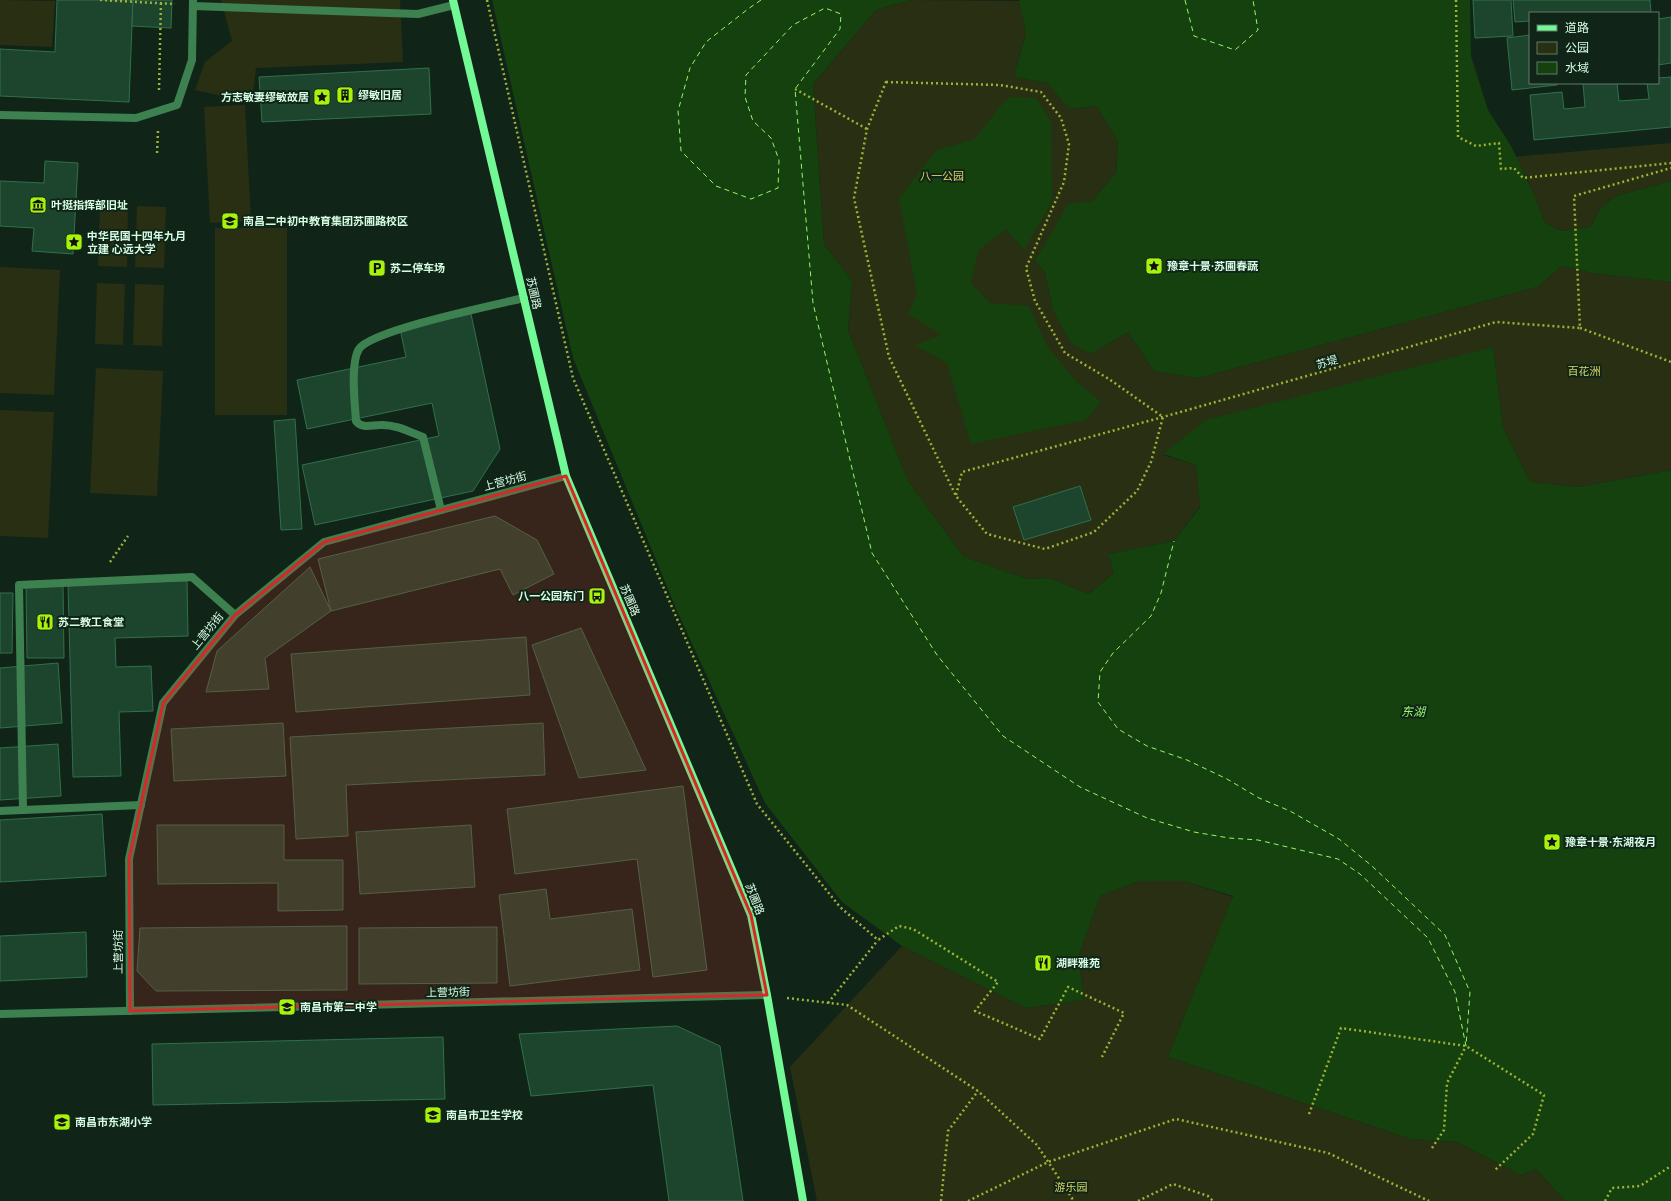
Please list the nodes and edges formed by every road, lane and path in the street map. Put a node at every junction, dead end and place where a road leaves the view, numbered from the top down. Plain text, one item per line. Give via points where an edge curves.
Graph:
1 (100, 0) edge
2 (488, 0) edge
3 (1456, 0) edge
4 (161, 2) edge
5 (453, 2) edge
6 (193, 3) edge
7 (180, 4) dead end
8 (160, 47) dead end
9 (795, 89) dead end
10 (0, 116) edge
11 (867, 129) junction
12 (1671, 163) edge
13 (1671, 168) edge
14 (524, 298) junction
15 (1580, 328) junction
16 (1671, 362) edge
17 (1163, 417) junction
18 (566, 476) junction
19 (956, 496) junction
20 (441, 510) junction
21 (128, 536) dead end
22 (96, 582) junction
23 (235, 615) junction
24 (141, 805) junction
25 (23, 810) junction
26 (0, 811) edge
27 (878, 940) junction
28 (767, 995) junction
29 (828, 1003) junction
30 (130, 1011) junction
31 (0, 1014) edge
32 (1466, 1046) junction
33 (1102, 1057) dead end
34 (978, 1091) junction
35 (1309, 1114) dead end
36 (1432, 1148) dead end
37 (1048, 1162) junction
38 (1671, 1166) edge
39 (1494, 1171) dead end
40 (1072, 1200) edge
41 (803, 1201) edge
42 (941, 1201) edge
43 (968, 1201) edge
44 (1076, 1201) edge
45 (1138, 1201) edge
46 (1213, 1201) edge
47 (1429, 1201) edge
48 (1605, 1201) edge

1 - 4 path
2 - 27 path via 573,378 757,804 840,907
3 - 12 path via 1458,137 1476,146 1499,143 1500,169 1514,168 1523,178
4 - 7 path
4 - 8 path
5 - 6 street via 418,14
5 - 14 main road, 苏圃路
6 - 10 street via 192,60 177,105 136,118
9 - 11 path
11 - 17 path via 886,82 1000,85 1041,92 1062,118 1069,144 1064,182 1026,268 1035,301 1065,353
11 - 19 path via 854,198 889,357
13 - 15 path via 1574,196
14 - 18 main road, 苏圃路
14 - 20 street via 396,330 372,340 359,350 354,385 356,421 364,426 394,426 424,437
15 - 16 path
15 - 17 path, 苏堤 via 1496,322
17 - 19 path, 苏堤 via 962,472
17 - 19 path via 1151,462 1137,491 1094,532 1045,549 987,534
18 - 20 street, 上营坊街
18 - 28 main road, 苏圃路 via 751,915
20 - 23 street, 上营坊街 via 324,542
21 - 22 path
22 - 23 street via 192,577
22 - 25 street via 19,585
23 - 24 street, 上营坊街 via 163,703
24 - 25 street
24 - 30 street, 上营坊街 via 129,859
25 - 26 street
27 - 29 path
27 - 33 path via 898,926 913,930 998,982 975,1011 1040,1039 1068,987 1124,1013
28 - 29 path
28 - 30 street, 上营坊街
28 - 41 main road, 苏圃路
29 - 34 path via 847,1005
30 - 31 street, 上营坊街
32 - 35 path via 1341,1028
32 - 36 path via 1447,1083 1444,1130
32 - 39 path via 1544,1095 1533,1134
34 - 37 path via 1037,1145
34 - 42 path via 948,1131
37 - 40 path
37 - 43 path
37 - 47 path via 1176,1119 1328,1153
38 - 48 path via 1640,1186 1612,1188
40 - 44 path
45 - 46 path via 1173,1184 1208,1196

